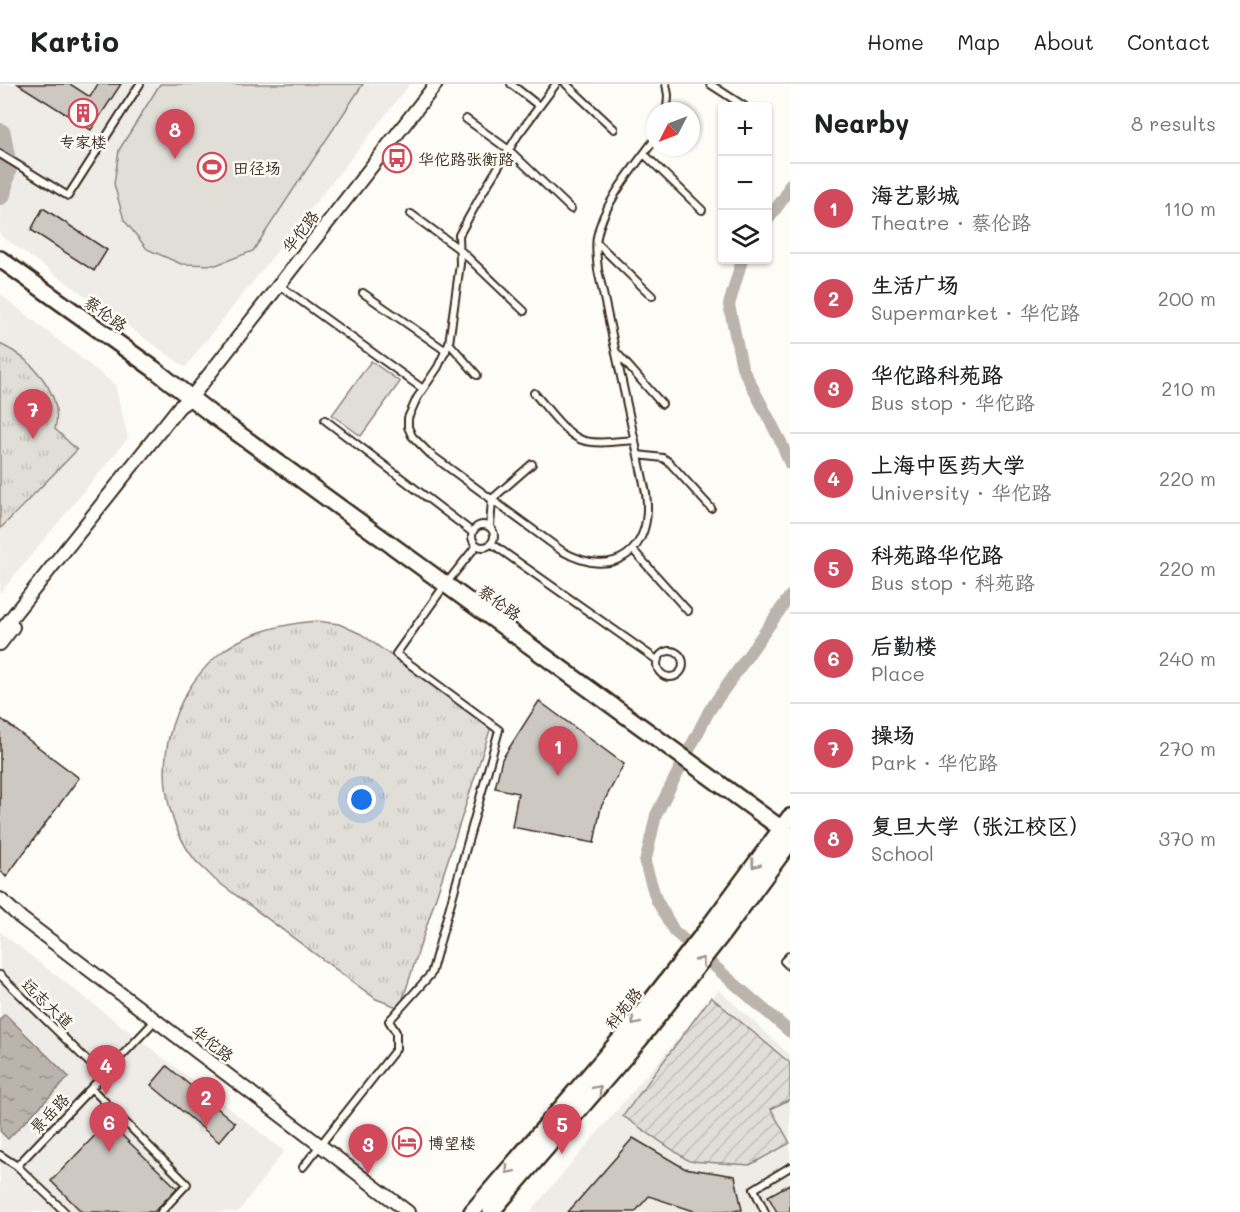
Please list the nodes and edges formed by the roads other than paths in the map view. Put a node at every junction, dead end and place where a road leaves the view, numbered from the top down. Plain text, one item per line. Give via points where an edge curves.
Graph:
1 (140, 84) edge
2 (436, 84) edge
3 (511, 84) edge
4 (556, 84) edge
5 (566, 84) edge
6 (666, 84) edge
7 (710, 84) edge
8 (667, 102) edge
9 (738, 102) edge
10 (539, 106) junction
11 (466, 119) dead end
12 (614, 129) dead end
13 (509, 150) junction
14 (646, 151) edge
15 (0, 154) edge
16 (644, 154) junction
17 (571, 209) dead end
18 (702, 210) dead end
19 (411, 214) dead end
20 (597, 243) junction
21 (459, 249) junction
22 (0, 259) edge
23 (0, 267) edge
24 (278, 285) junction
25 (363, 293) dead end
26 (652, 296) dead end
27 (524, 311) dead end
28 (449, 343) junction
29 (446, 351) junction
30 (616, 353) junction
31 (477, 375) dead end
32 (423, 389) junction
33 (534, 393) dead end
34 (190, 399) junction
35 (662, 404) dead end
36 (325, 420) dead end
37 (635, 440) junction
38 (638, 455) junction
39 (532, 464) dead end
40 (492, 499) junction
41 (711, 508) dead end
42 (490, 527) junction
43 (472, 532) junction
44 (491, 543) junction
45 (477, 545) junction
46 (633, 550) junction
47 (445, 585) junction
48 (688, 611) dead end
49 (0, 632) edge
50 (0, 644) edge
51 (657, 660) junction
52 (788, 830) edge
53 (0, 899) edge
54 (0, 909) edge
55 (790, 955) edge
56 (790, 967) edge
57 (0, 975) edge
58 (677, 980) junction
59 (150, 1026) junction
60 (103, 1076) junction
61 (91, 1088) junction
62 (318, 1148) junction
63 (0, 1155) edge
64 (17, 1166) junction
65 (303, 1167) dead end
66 (790, 1167) edge
67 (65, 1212) edge
68 (161, 1212) edge
69 (394, 1212) edge
70 (408, 1212) edge
71 (472, 1212) edge
72 (491, 1212) edge
73 (765, 1212) edge

1 - 15 lane via 68,196
2 - 24 street, 华佗路
3 - 10 lane
4 - 10 lane
5 - 12 lane
6 - 8 lane
7 - 9 lane
10 - 13 lane
11 - 13 lane
13 - 17 lane
13 - 21 lane via 462,228
14 - 16 lane
16 - 18 lane
16 - 20 lane via 603,218
19 - 21 lane
20 - 26 lane
20 - 30 lane via 598,270
21 - 27 lane
21 - 28 lane
22 - 34 street, 蔡伦路
23 - 34 street, 蔡伦路 via 177,394
24 - 32 lane
24 - 34 street, 华佗路
25 - 29 lane
28 - 29 lane
28 - 31 lane
29 - 32 lane
30 - 35 lane
30 - 37 lane
32 - 40 lane via 408,418 412,436 430,454
33 - 37 lane via 581,440
34 - 47 street, 蔡伦路
34 - 49 street, 华佗路 via 179,407
34 - 50 street, 华佗路 via 168,434
36 - 43 lane
37 - 38 lane
38 - 41 lane via 669,462
38 - 46 lane via 648,508 642,538
39 - 40 lane
40 - 42 lane
40 - 46 lane via 574,558 598,563 626,556
42 - 43 lane via 480,525
42 - 44 lane via 494,533
43 - 45 lane
44 - 45 lane via 485,547
44 - 51 lane
45 - 47 lane
46 - 48 lane
47 - 52 street, 蔡伦路
47 - 62 lane via 396,654 499,730 431,974 389,1021 396,1032 396,1048
51 - 51 lane via 658,668 666,676 674,676 682,668 675,652 667,651
52 - 58 street, 科苑路
53 - 62 street, 华佗路
54 - 59 street, 华佗路
55 - 56 lane via 784,961
57 - 60 lane, 远志大道
58 -> 71 street, 科苑路
72 -> 58 street, 科苑路 via 612,1073
59 - 60 lane, 景岳路
59 - 62 street, 华佗路
60 - 61 lane, 景岳路
61 - 64 lane, 景岳路
61 - 68 lane via 187,1184
62 - 65 lane
62 - 69 street, 华佗路
62 - 70 street, 华佗路
63 - 64 lane
64 - 67 lane
66 - 73 lane via 754,1189

